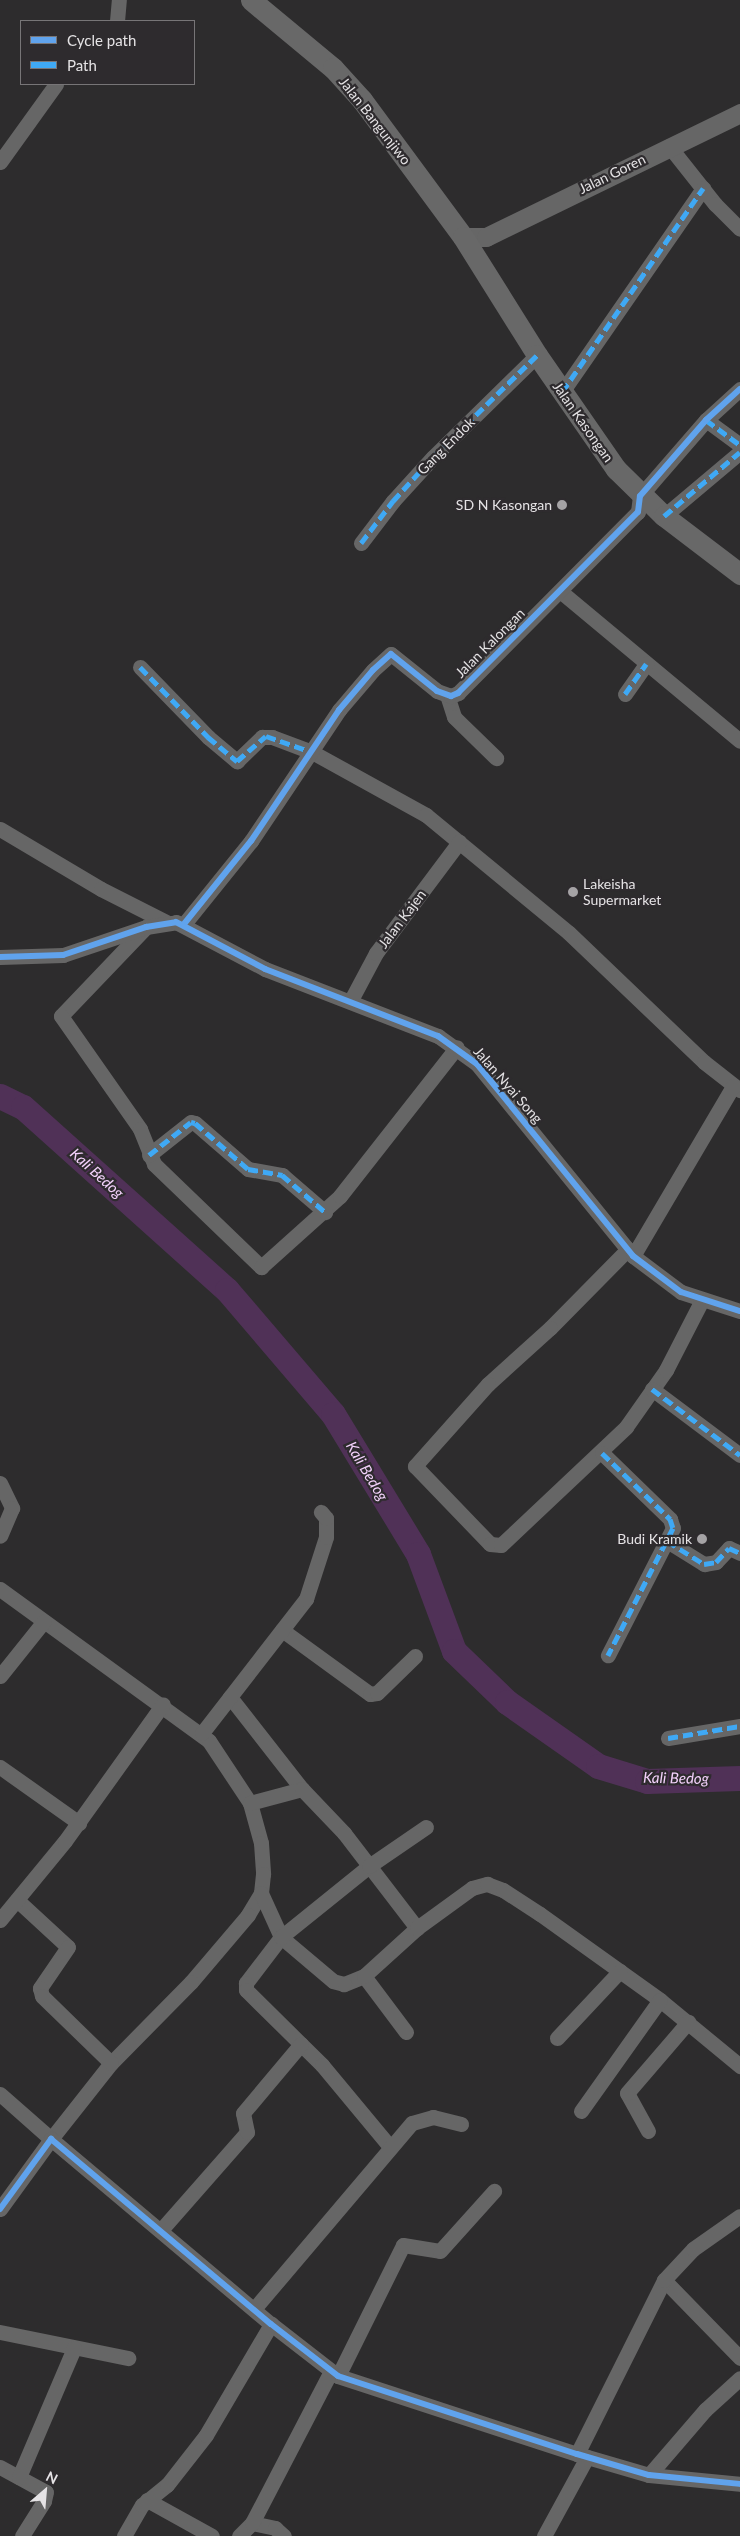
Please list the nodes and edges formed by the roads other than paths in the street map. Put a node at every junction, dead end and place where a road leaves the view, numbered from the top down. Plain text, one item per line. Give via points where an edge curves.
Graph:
1 (120, 0) edge
2 (251, 0) edge
3 (117, 20) edge
4 (55, 85) edge
5 (740, 113) edge
6 (669, 146) junction
7 (0, 162) edge
8 (703, 188) junction
9 (740, 228) edge
10 (463, 237) junction
11 (486, 237) junction
12 (476, 256) junction
13 (537, 355) junction
14 (740, 389) edge
15 (562, 392) junction
16 (706, 420) junction
17 (740, 445) edge
18 (740, 452) edge
19 (640, 496) junction
20 (664, 516) junction
21 (361, 543) dead end
22 (740, 574) edge
23 (560, 591) junction
24 (646, 664) junction
25 (140, 667) dead end
26 (625, 694) dead end
27 (447, 695) junction
28 (740, 742) edge
29 (312, 752) junction
30 (496, 758) dead end
31 (0, 829) edge
32 (459, 842) junction
33 (166, 922) junction
34 (184, 924) junction
35 (146, 927) junction
36 (0, 957) edge
37 (351, 1000) junction
38 (457, 1047) junction
39 (736, 1088) edge
40 (149, 1155) junction
41 (325, 1212) junction
42 (631, 1253) junction
43 (702, 1300) junction
44 (740, 1311) edge
45 (652, 1389) junction
46 (602, 1452) junction
47 (740, 1455) edge
48 (0, 1483) edge
49 (321, 1512) dead end
50 (0, 1536) edge
51 (667, 1541) junction
52 (740, 1553) edge
53 (0, 1588) edge
54 (44, 1621) junction
55 (282, 1630) junction
56 (416, 1656) dead end
57 (608, 1656) dead end
58 (0, 1676) edge
59 (230, 1697) junction
60 (163, 1704) junction
61 (740, 1726) edge
62 (202, 1733) junction
63 (668, 1738) dead end
64 (0, 1767) edge
65 (302, 1788) junction
66 (250, 1803) junction
67 (79, 1823) junction
68 (426, 1827) dead end
69 (369, 1866) junction
70 (261, 1894) junction
71 (17, 1900) junction
72 (0, 1920) edge
73 (417, 1928) junction
74 (281, 1937) junction
75 (620, 1971) junction
76 (364, 1976) junction
77 (660, 2000) junction
78 (688, 2022) junction
79 (406, 2032) dead end
80 (557, 2038) dead end
81 (301, 2044) junction
82 (111, 2063) junction
83 (740, 2066) edge
84 (0, 2094) edge
85 (581, 2111) dead end
86 (461, 2124) dead end
87 (648, 2131) dead end
88 (50, 2139) junction
89 (390, 2147) junction
90 (494, 2191) dead end
91 (0, 2210) edge
92 (740, 2216) edge
93 (161, 2230) junction
94 (664, 2280) junction
95 (254, 2309) junction
96 (271, 2324) junction
97 (0, 2332) edge
98 (74, 2348) junction
99 (737, 2349) edge
100 (128, 2358) dead end
101 (334, 2373) junction
102 (740, 2378) edge
103 (582, 2456) junction
104 (0, 2467) edge
105 (649, 2475) junction
106 (19, 2477) junction
107 (740, 2484) edge
108 (147, 2500) junction
109 (252, 2523) junction
110 (22, 2536) edge
111 (124, 2536) edge
112 (212, 2536) edge
113 (239, 2536) edge
114 (284, 2536) edge
115 (544, 2536) edge

1 - 3 street
2 - 10 main road, Jalan Bangunjiwo via 351,87
4 - 7 street
5 - 6 street, Jalan Goren
6 - 8 street
6 - 11 street, Jalan Goren
8 - 9 street
8 - 15 street
10 - 11 street, Jalan Goren
10 - 12 main road, Jalan Kasongan
11 - 12 street
12 - 13 main road, Jalan Kasongan
13 - 15 main road, Jalan Kasongan
13 - 21 street, Gang Endok via 433,457
14 - 16 street
15 - 19 main road, Jalan Kasongan via 604,455
16 - 17 street
16 - 19 street
18 - 20 street
19 - 20 main road, Jalan Kasongan
19 - 23 street, Jalan Kalongan via 638,512
20 - 22 main road, Jalan Kasongan
23 - 24 street
23 - 27 street, Jalan Kalongan via 458,693
24 - 26 street
24 - 28 street
25 - 29 street via 208,737 237,760 266,736
27 - 29 street via 390,654 356,688
27 - 30 street via 454,717
29 - 32 street via 407,802
29 - 34 street via 251,841
31 - 33 street
32 - 37 street, Jalan Kajen via 376,953
32 - 39 street via 569,933
33 - 34 street
33 - 35 street
34 - 37 street, Jalan Nyai Song via 207,940 265,968
35 - 36 street via 63,955
35 - 40 street via 61,1016 140,1129
37 - 38 street, Jalan Nyai Song
38 - 41 street
38 - 42 street, Jalan Nyai Song via 487,1076
39 - 42 street
40 - 41 street via 191,1122 195,1123 248,1168 282,1175
40 - 41 street via 206,1216 261,1266
42 - 43 street, Jalan Nyai Song via 669,1285
42 - 46 street via 488,1384 415,1466 490,1544 498,1546
43 - 44 street, Jalan Nyai Song
43 - 45 street
45 - 46 street via 626,1427
45 - 47 street
46 - 51 street via 670,1519 673,1528
48 - 50 street via 12,1508
49 - 55 street via 326,1518 327,1530 316,1575 306,1600
51 - 52 street via 704,1564 716,1562 729,1548
51 - 57 street
53 - 54 street
54 - 58 street
54 - 60 street
55 - 56 street via 370,1694 377,1693
55 - 59 street
59 - 62 street
59 - 65 street
60 - 62 street
60 - 67 street
61 - 63 street
62 - 66 street
64 - 67 street
65 - 66 street
65 - 69 street via 344,1833
66 - 70 street via 261,1843
67 - 71 street
68 - 69 street
69 - 73 street
69 - 74 street
70 - 74 street
70 - 82 street via 248,1915 191,1982
71 - 72 street
71 - 82 street via 68,1947 40,1988 42,1996
73 - 75 street via 472,1888 494,1885
73 - 76 street
74 - 76 street via 333,1981 344,1984
74 - 81 street via 246,1983 246,1990
75 - 77 street
75 - 80 street
76 - 79 street
77 - 78 street
77 - 85 street
78 - 83 street
78 - 87 street via 627,2094
81 - 89 street
81 - 93 street via 243,2114 247,2132
82 - 88 street
84 - 88 street
86 - 89 street via 424,2118 412,2123
88 - 91 street
88 - 93 street
89 - 95 street
90 - 101 street via 440,2251 403,2245
92 - 94 street via 693,2249
93 - 95 street
94 - 99 street
94 - 103 street
95 - 96 street
96 - 101 street
96 - 108 street via 191,2458 167,2485
97 - 98 street
98 - 100 street
98 - 106 street
101 - 103 street
101 - 109 street
102 - 105 street via 705,2410
103 - 105 street
103 - 115 street
104 - 106 street
105 - 107 street
106 - 110 street via 42,2488 46,2496
108 - 111 street
108 - 112 street
109 - 113 street
109 - 114 street via 275,2528

